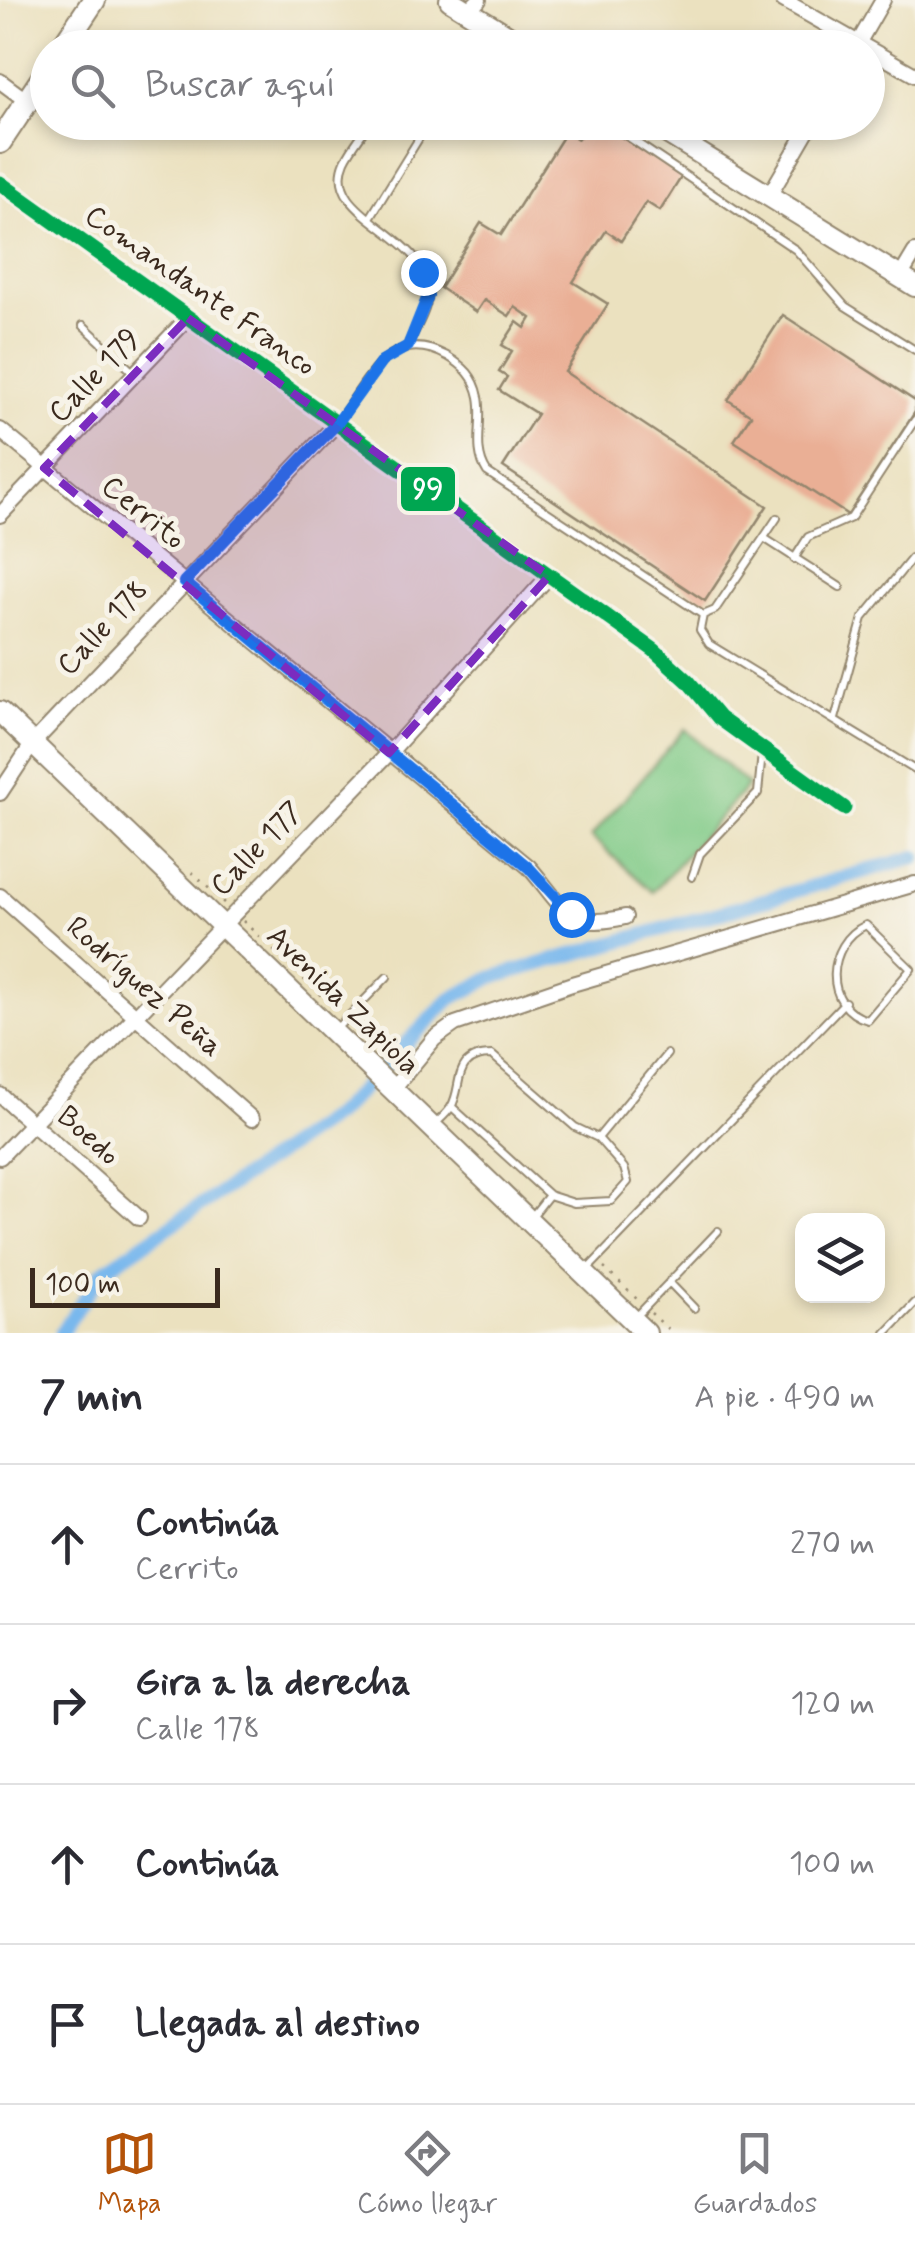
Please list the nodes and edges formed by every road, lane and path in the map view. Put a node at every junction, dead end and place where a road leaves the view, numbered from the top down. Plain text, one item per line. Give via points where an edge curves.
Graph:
1 (94, 0) edge
2 (883, 0) edge
3 (791, 2) edge
4 (466, 4) edge
5 (74, 30) edge
6 (503, 30) edge
7 (835, 30) edge
8 (866, 30) edge
9 (885, 59) edge
10 (915, 75) edge
11 (0, 81) edge
12 (30, 97) edge
13 (27, 101) junction
14 (358, 140) edge
15 (418, 140) edge
16 (633, 140) edge
17 (678, 140) edge
18 (801, 140) edge
19 (0, 142) edge
20 (0, 182) edge
21 (768, 196) junction
22 (370, 218) junction
23 (915, 252) edge
24 (908, 282) edge
25 (188, 318) junction
26 (83, 324) dead end
27 (408, 346) junction
28 (915, 350) edge
29 (135, 374) junction
30 (915, 420) edge
31 (338, 422) junction
32 (0, 430) edge
33 (44, 468) junction
34 (0, 516) edge
35 (778, 518) dead end
36 (764, 538) junction
37 (912, 558) dead end
38 (794, 559) junction
39 (549, 576) junction
40 (184, 582) junction
41 (840, 587) dead end
42 (703, 615) junction
43 (0, 712) edge
44 (835, 719) junction
45 (33, 743) junction
46 (763, 747) junction
47 (389, 753) junction
48 (915, 770) edge
49 (0, 793) edge
50 (844, 808) dead end
51 (692, 877) dead end
52 (915, 884) edge
53 (0, 896) edge
54 (625, 916) dead end
55 (220, 925) junction
56 (387, 977) dead end
57 (845, 1002) junction
58 (136, 1016) junction
59 (332, 1033) junction
60 (667, 1054) dead end
61 (388, 1086) junction
62 (0, 1095) edge
63 (452, 1107) junction
64 (252, 1119) dead end
65 (34, 1124) junction
66 (431, 1128) junction
67 (598, 1138) junction
68 (0, 1157) edge
69 (548, 1195) junction
70 (139, 1218) dead end
71 (529, 1220) junction
72 (718, 1231) dead end
73 (584, 1273) junction
74 (669, 1282) junction
75 (915, 1303) edge
76 (694, 1308) dead end
77 (640, 1329) edge
78 (886, 1333) edge

1 - 5 main road
2 - 8 street
3 - 7 street
4 - 6 main road
9 - 10 street
11 - 13 street
12 - 13 main road
13 - 19 main road
14 - 22 lane via 344,162 342,182 349,202
15 - 22 lane
16 - 28 lane via 796,250 845,306
17 - 21 main road
18 - 21 street
20 - 25 street, Comandante Franco
21 - 24 main road
22 - 27 lane via 404,245 428,283
23 - 24 street
25 - 29 street, Calle 179
25 - 31 street, Comandante Franco
26 - 29 lane
27 - 31 lane via 382,361
27 - 42 lane via 427,346 474,379 479,456 487,472
29 - 33 street, Calle 179
30 - 38 lane via 851,518 808,537
31 - 39 street, Comandante Franco
31 - 40 street, Calle 178
32 - 33 street, Cerrito
33 - 34 street, Calle 179
33 - 40 street, Cerrito
35 - 36 lane
36 - 38 lane
36 - 42 lane via 715,610
37 - 44 lane via 862,618
38 - 41 lane
39 - 46 street, Comandante Franco via 654,650 719,718
39 - 47 street, Calle 177
40 - 45 street, Calle 178
40 - 47 street, Cerrito
42 - 44 lane via 700,630 709,644
43 - 45 main road, Avenida Zapiola
44 - 48 lane
45 - 49 street, Calle 178
45 - 55 main road, Avenida Zapiola
46 - 50 street, Comandante Franco
46 - 51 lane via 758,793 700,854
47 - 54 street, Cerrito via 529,868 578,920 590,924
47 - 55 street, Calle 177
52 - 61 street via 454,1024
53 - 58 street, Rodríguez Peña
55 - 58 street, Calle 177
55 - 59 main road, Avenida Zapiola
56 - 59 lane
57 - 57 lane via 868,1020 910,973 909,962 872,927 856,930 832,970
57 - 73 lane
58 - 64 street, Rodríguez Peña
58 - 65 street, Calle 177
59 - 61 main road, Avenida Zapiola
60 - 67 lane
61 - 66 main road, Avenida Zapiola
62 - 65 street, Boedo
63 - 66 lane
63 - 67 lane via 459,1072 475,1058 492,1055 575,1127
63 - 69 lane
65 - 68 street, Calle 177
65 - 70 street, Boedo
66 - 71 main road, Avenida Zapiola
67 - 69 lane via 628,1176 621,1193 589,1204
69 - 71 lane
71 - 73 main road, Avenida Zapiola
72 - 74 lane
73 - 77 main road, Avenida Zapiola
74 - 76 lane
74 - 77 lane
75 - 78 lane

